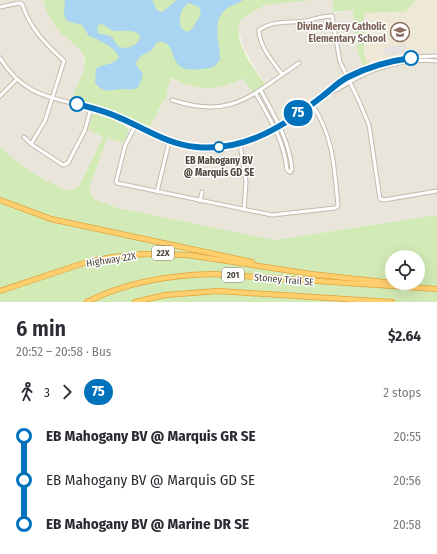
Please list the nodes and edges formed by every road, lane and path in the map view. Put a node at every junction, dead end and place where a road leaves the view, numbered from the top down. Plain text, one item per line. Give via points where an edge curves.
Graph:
1 (0, 7) edge
2 (437, 56) edge
3 (0, 58) edge
4 (437, 61) edge
5 (299, 63) dead end
6 (282, 74) junction
7 (347, 77) junction
8 (16, 80) junction
9 (349, 82) junction
10 (260, 91) junction
11 (256, 94) junction
12 (326, 94) junction
13 (0, 96) edge
14 (53, 99) junction
15 (172, 100) dead end
16 (312, 104) junction
17 (91, 108) junction
18 (135, 126) junction
19 (279, 126) junction
20 (275, 129) junction
21 (24, 137) dead end
22 (169, 142) junction
23 (30, 144) junction
24 (240, 144) junction
25 (437, 191) edge
26 (157, 192) junction
27 (202, 192) dead end
28 (0, 200) edge
29 (200, 201) junction
30 (244, 210) junction
31 (259, 265) junction
32 (385, 282) edge
33 (385, 286) edge
34 (425, 288) edge
35 (437, 289) edge
36 (0, 291) edge
37 (87, 302) edge
38 (136, 302) edge
39 (392, 302) edge

1 - 14 street via 22,4 46,45 64,61
2 - 7 street via 394,60
3 - 8 street
4 - 9 street via 391,65 368,72
5 - 6 street
6 - 7 street via 268,55 259,30 266,25 279,22 330,16 334,18 338,52
6 - 10 street
7 - 9 street
7 - 12 street
8 - 13 street
8 - 14 street via 35,93
9 - 12 street
9 - 25 street via 369,125 380,199
10 - 11 street
10 - 19 street
11 - 15 street via 215,107 195,106
11 - 20 street
12 - 16 street
14 - 17 street
14 - 23 street via 45,121
16 - 19 street
16 - 30 street via 324,123 331,143 338,206 281,216
17 - 18 street via 114,115
17 - 23 street via 85,130 68,163 63,165
18 - 22 street
18 - 26 street via 125,146 116,182
19 - 20 street
19 - 20 street via 290,150 290,172 287,170 284,146
20 - 24 street
21 - 23 street
22 - 24 street via 204,148
22 - 26 street
24 - 30 street via 246,182
26 - 29 street
27 - 29 street
28 - 31 highway via 51,219 196,248
29 - 30 street
31 - 32 highway, Highway 22X / 22X
31 - 36 highway, Highway 22X / 22X via 159,253 121,256 87,262
33 - 37 highway, Stoney Trail SE / 201 via 213,274 183,275 120,288
34 - 35 highway, Stoney Trail SE / 201
38 - 39 highway, Stoney Trail SE / 201 via 185,292 218,291

